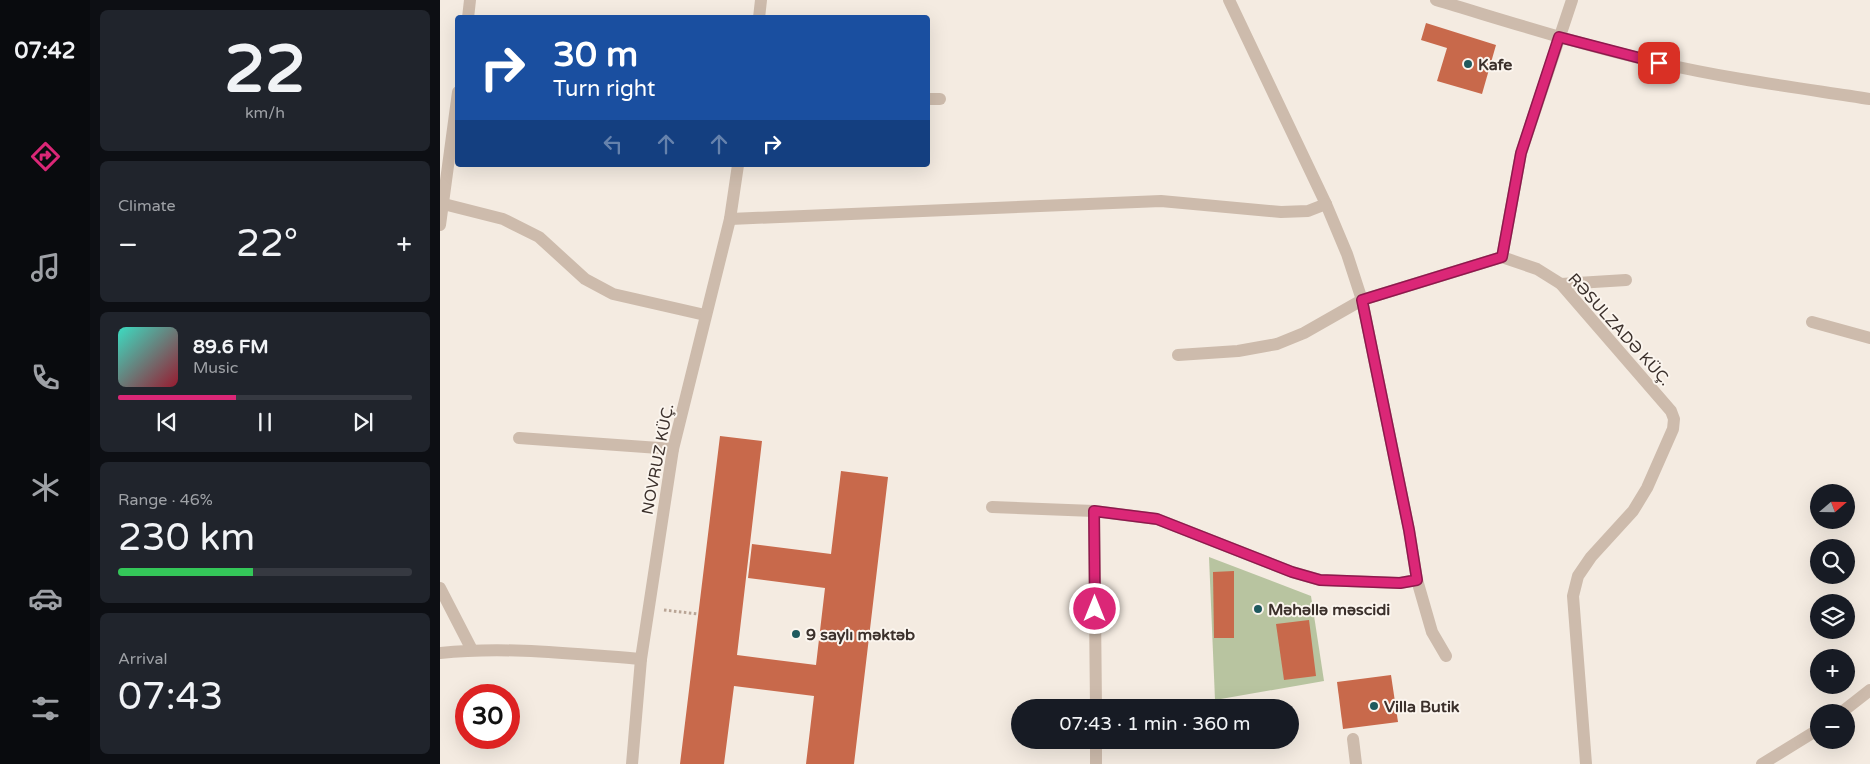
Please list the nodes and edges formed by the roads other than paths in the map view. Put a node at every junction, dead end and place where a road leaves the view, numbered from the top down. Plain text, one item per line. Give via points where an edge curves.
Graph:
1 (470, 0) edge
2 (762, 0) edge
3 (1229, 0) edge
4 (1436, 0) edge
5 (1572, 0) edge
6 (468, 15) edge
7 (760, 15) edge
8 (1559, 37) junction
9 (1870, 98) edge
10 (455, 112) edge
11 (738, 167) edge
12 (441, 203) edge
13 (1326, 204) junction
14 (730, 219) junction
15 (440, 225) edge
16 (1502, 257) junction
17 (1626, 280) dead end
18 (1561, 284) junction
19 (1362, 300) junction
20 (705, 315) junction
21 (1812, 322) dead end
22 (1870, 338) edge
23 (1178, 355) dead end
24 (520, 438) dead end
25 (673, 449) junction
26 (992, 507) dead end
27 (1094, 511) junction
28 (1417, 580) junction
29 (440, 588) edge
30 (472, 650) junction
31 (440, 653) edge
32 (1446, 656) dead end
33 (641, 659) junction
34 (1870, 690) edge
35 (1096, 699) edge
36 (1852, 704) edge
37 (1810, 735) edge
38 (1353, 740) dead end
39 (1096, 749) edge
40 (632, 764) edge
41 (1096, 764) edge
42 (1356, 764) edge
43 (1586, 764) edge
44 (1762, 764) edge

1 - 6 street
2 - 7 street
3 - 13 street
4 - 8 street
5 - 8 street
8 - 9 street via 1729,77
8 - 16 street via 1521,153
10 - 12 street
11 - 14 street, NOVRUZ KÜÇ.
12 - 15 street
12 - 20 street via 504,219 539,237 585,280 613,294
13 - 14 street via 1308,211 1281,212 1161,201
13 - 19 street
14 - 20 street, NOVRUZ KÜÇ.
16 - 18 street, RƏSULZADƏ KÜÇ. via 1537,269
16 - 19 street
17 - 18 street
18 - 43 street, RƏSULZADƏ KÜÇ. via 1671,411 1674,419 1673,429 1647,488 1633,511 1591,557 1578,576 1574,590
19 - 23 street via 1304,334 1277,344 1238,351
19 - 28 street
20 - 25 street, NOVRUZ KÜÇ.
21 - 22 street
24 - 25 street
25 - 33 street, NOVRUZ KÜÇ.
26 - 27 street
27 - 28 street via 1157,519 1320,580 1400,583
27 - 35 street
28 - 32 street via 1432,632
29 - 30 street
30 - 31 street
30 - 33 street
33 - 40 street, NOVRUZ KÜÇ.
34 - 36 street
37 - 44 street
38 - 42 street
39 - 41 street

